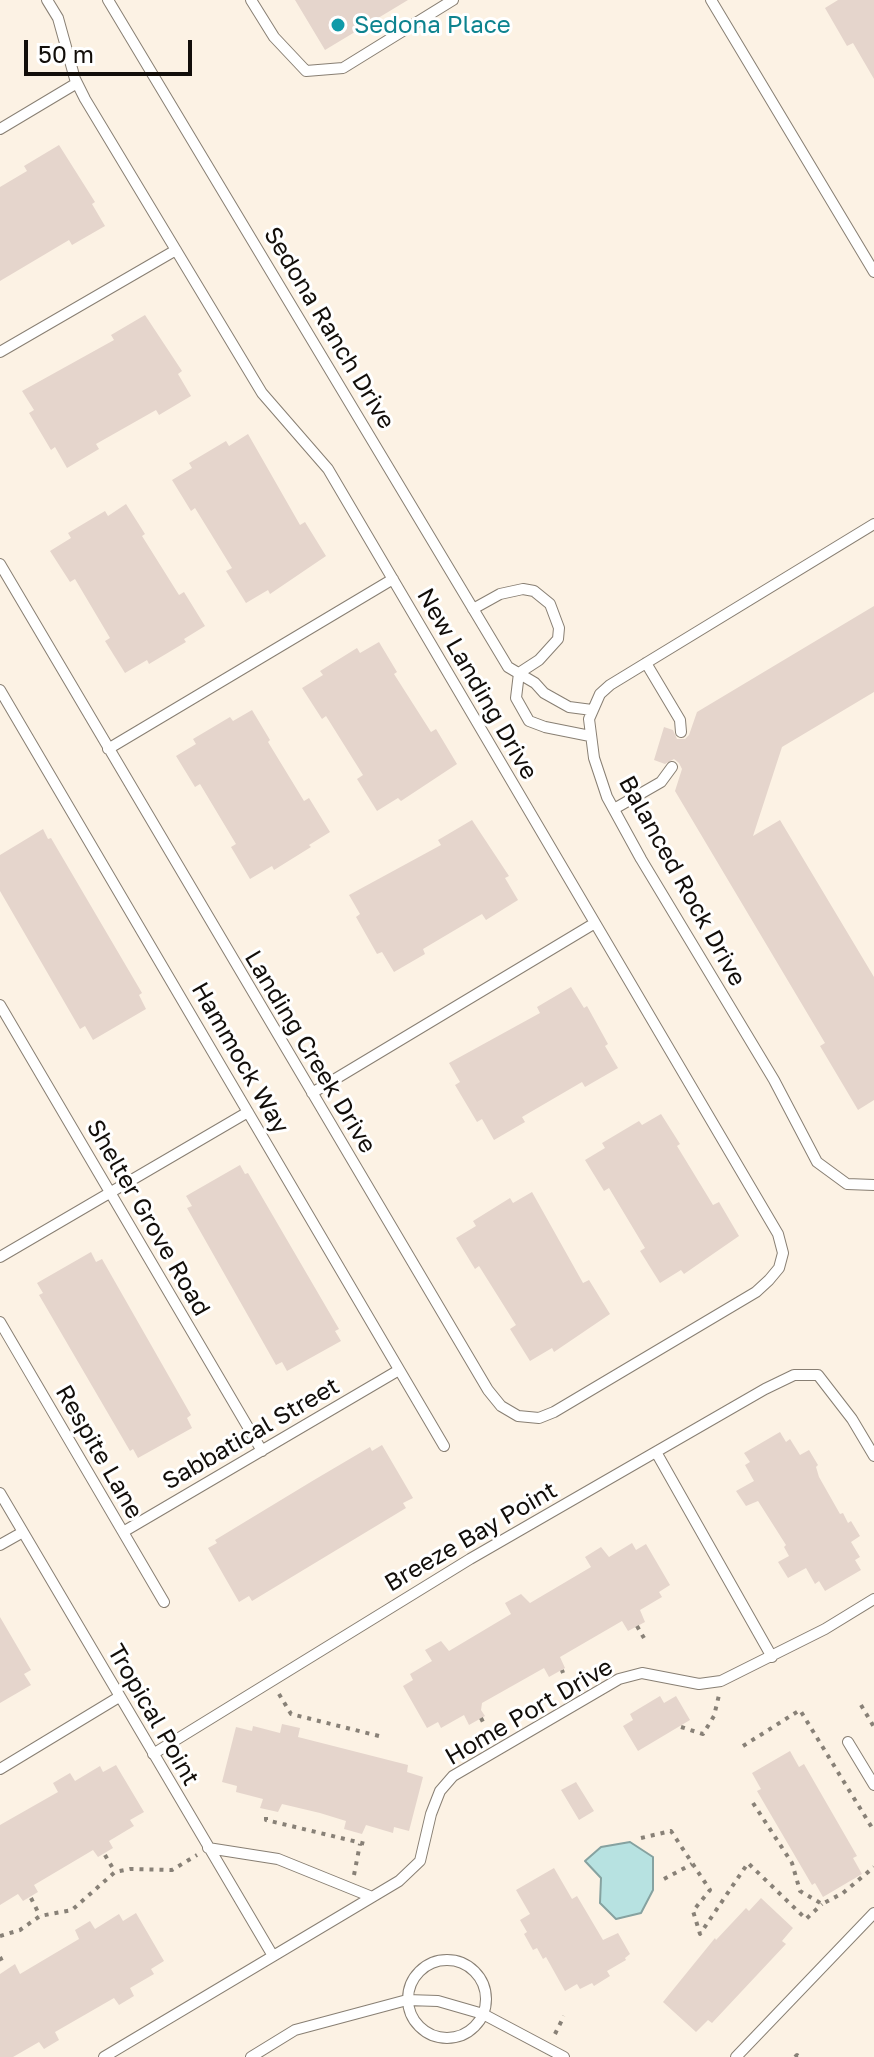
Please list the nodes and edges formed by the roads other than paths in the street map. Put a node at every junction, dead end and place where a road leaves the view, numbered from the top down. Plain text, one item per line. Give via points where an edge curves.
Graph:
1 (47, 0) edge
2 (108, 0) edge
3 (251, 0) edge
4 (453, 0) edge
5 (711, 0) edge
6 (77, 83) junction
7 (0, 129) edge
8 (176, 250) junction
9 (874, 272) edge
10 (0, 352) edge
11 (874, 524) edge
12 (0, 564) edge
13 (393, 579) junction
14 (473, 609) junction
15 (646, 663) junction
16 (519, 673) junction
17 (0, 690) edge
18 (592, 710) junction
19 (681, 732) dead end
20 (590, 736) junction
21 (108, 749) junction
22 (672, 767) dead end
23 (614, 809) junction
24 (595, 923) junction
25 (0, 1005) edge
26 (312, 1093) junction
27 (248, 1112) junction
28 (874, 1185) edge
29 (110, 1193) junction
30 (0, 1257) edge
31 (0, 1322) edge
32 (657, 1351) joint
33 (399, 1370) junction
34 (444, 1446) dead end
35 (262, 1451) junction
36 (656, 1452) junction
37 (874, 1456) edge
38 (0, 1493) edge
39 (23, 1532) junction
40 (123, 1532) junction
41 (0, 1545) edge
42 (874, 1599) edge
43 (164, 1602) dead end
44 (772, 1657) junction
45 (119, 1697) junction
46 (848, 1742) dead end
47 (153, 1754) junction
48 (0, 1769) edge
49 (874, 1785) edge
50 (208, 1848) junction
51 (372, 1897) junction
52 (874, 1913) edge
53 (273, 1956) junction
54 (407, 2000) junction
55 (483, 2014) junction
56 (104, 2057) edge
57 (251, 2057) edge
58 (564, 2057) edge
59 (736, 2057) edge

1 - 6 lane, New Landing Drive via 58,18
2 - 14 lane, Sedona Ranch Drive
3 - 4 lane via 274,37 306,71 343,68
5 - 9 lane
6 - 7 lane
6 - 8 lane, New Landing Drive
8 - 10 lane
8 - 13 lane, New Landing Drive via 262,393 328,469
11 - 15 lane
12 - 21 lane, Landing Creek Drive
13 - 21 lane
13 - 24 lane, New Landing Drive
14 - 16 lane, Sedona Ranch Drive via 508,667
14 - 16 lane via 523,589 550,604 558,639
15 - 18 lane via 610,685
15 - 19 lane via 680,720
16 - 18 lane, Sedona Ranch Drive via 569,707
16 - 20 lane via 516,698 529,721
17 - 27 lane, Hammock Way
18 - 20 lane, Balanced Rock Drive
20 - 23 lane, Balanced Rock Drive
21 - 26 lane, Landing Creek Drive
22 - 23 lane via 661,782
23 - 28 lane, Balanced Rock Drive via 817,1162 847,1184
24 - 26 lane
24 - 32 lane, New Landing Drive via 778,1234 783,1253 779,1268 756,1292
25 - 29 lane, Shelter Grove Road
26 - 32 lane, Landing Creek Drive via 501,1406 518,1416 539,1418
27 - 29 lane
27 - 33 lane, Hammock Way
29 - 30 lane
29 - 35 lane, Shelter Grove Road
31 - 40 lane, Respite Lane
33 - 34 lane, Hammock Way
33 - 35 lane, Sabbatical Street
35 - 40 lane, Sabbatical Street
36 - 37 lane, Breeze Bay Point via 794,1375 818,1375
36 - 44 lane
36 - 47 lane, Breeze Bay Point via 457,1566
38 - 39 lane, Tropical Point
39 - 41 lane
39 - 45 lane, Tropical Point
40 - 43 lane, Respite Lane
42 - 44 lane, Home Port Drive
44 - 51 lane, Home Port Drive via 721,1681 699,1684 642,1673 619,1679 453,1776 431,1814 420,1861
45 - 47 lane, Tropical Point
45 - 48 lane
46 - 49 lane
47 - 50 lane, Tropical Point
50 - 51 lane via 278,1859
50 - 53 lane, Tropical Point
51 - 53 lane, Home Port Drive
52 - 59 lane
53 - 56 lane, Home Port Drive
54 - 55 lane via 438,2001
54 - 55 lane via 411,2017 423,2031 440,2038 473,2029
54 - 55 lane via 409,1986 426,1965 454,1959 477,1974 484,1986
54 - 57 lane via 295,2030
55 - 58 lane

